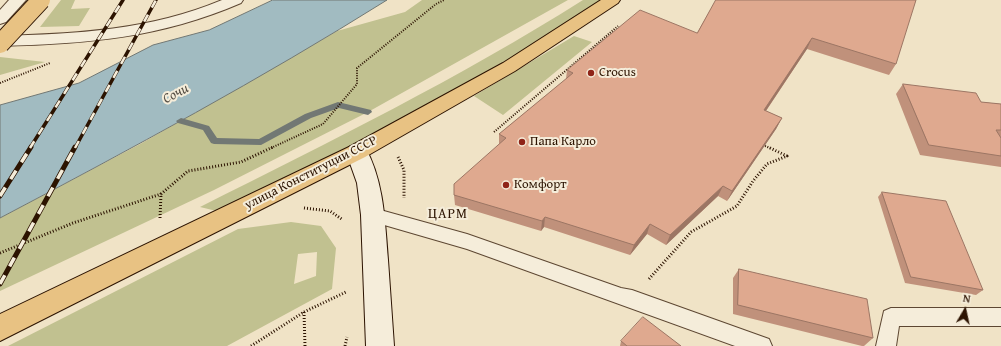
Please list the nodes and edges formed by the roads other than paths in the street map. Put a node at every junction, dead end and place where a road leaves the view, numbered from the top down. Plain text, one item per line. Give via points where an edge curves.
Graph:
1 (18, 0) edge
2 (41, 0) edge
3 (235, 0) edge
4 (612, 0) edge
5 (0, 19) edge
6 (0, 43) edge
7 (357, 152) junction
8 (373, 216) junction
9 (1001, 317) edge
10 (0, 328) edge
11 (380, 346) edge
12 (762, 346) edge
13 (886, 346) edge

1 - 5 street
2 - 6 main road, bridge
3 - 6 street via 171,25 127,33
4 - 7 main road, улица Конституции СССР via 509,67
7 - 8 street via 368,183
7 - 10 main road, улица Конституции СССР
8 - 11 street
8 - 12 lane via 403,222 481,246 621,298 632,299
9 - 13 lane via 891,316

